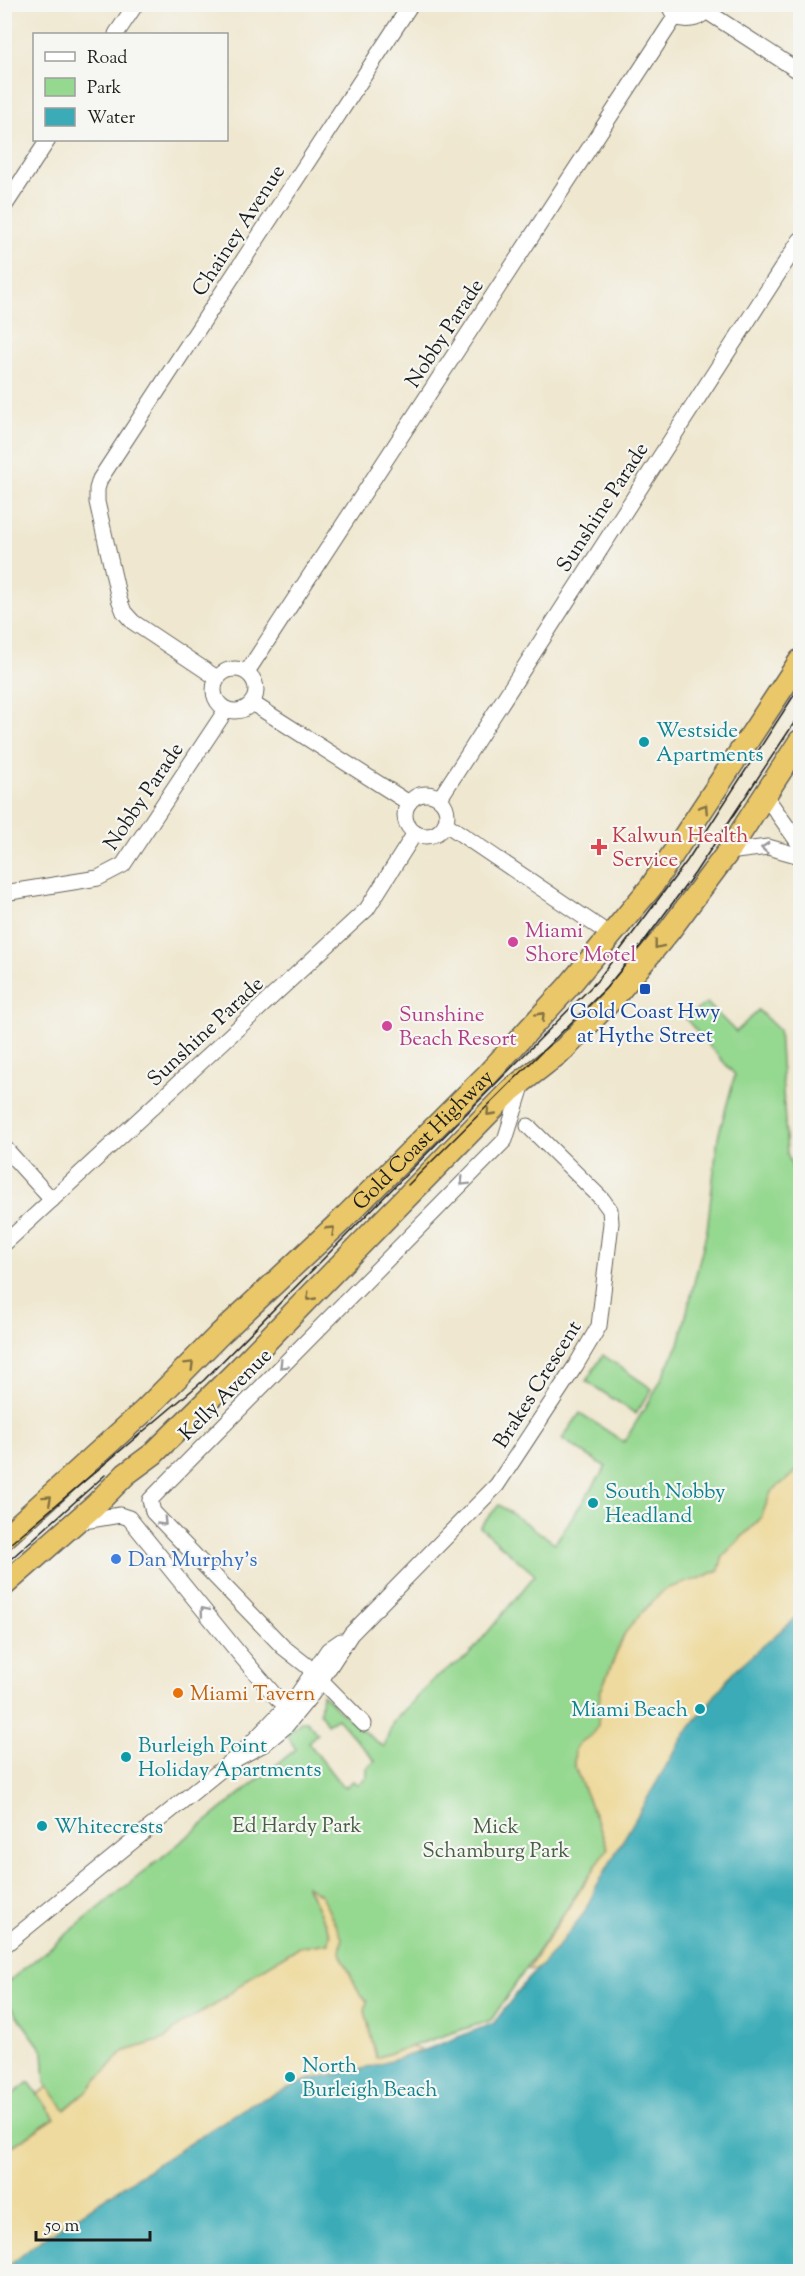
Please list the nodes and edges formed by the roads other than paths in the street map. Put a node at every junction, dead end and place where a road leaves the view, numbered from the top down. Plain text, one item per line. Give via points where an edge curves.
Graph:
1 (136, 4) edge
2 (411, 4) edge
3 (707, 8) edge
4 (671, 11) edge
5 (118, 33) edge
6 (801, 72) edge
7 (47, 141) edge
8 (4, 207) edge
9 (801, 240) edge
10 (801, 661) edge
11 (247, 672) junction
12 (217, 678) junction
13 (252, 703) junction
14 (226, 710) junction
15 (801, 741) edge
16 (764, 794) junction
17 (440, 798) junction
18 (408, 803) junction
19 (446, 824) junction
20 (415, 833) junction
21 (801, 845) edge
22 (728, 852) junction
23 (801, 856) edge
24 (4, 893) edge
25 (612, 936) junction
26 (524, 1080) junction
27 (528, 1126) dead end
28 (4, 1147) edge
29 (52, 1200) junction
30 (4, 1244) edge
31 (76, 1522) junction
32 (4, 1538) edge
33 (4, 1585) edge
34 (317, 1676) junction
35 (295, 1706) junction
36 (364, 1724) dead end
37 (4, 1946) edge

1 - 5 street
2 - 12 street, Chainey Avenue via 99,479 98,502 124,612
3 - 4 street via 698,18 689,20
3 - 6 street
4 - 11 street, Nobby Parade
7 - 8 street
9 - 17 street, Sunshine Parade
25 -> 10 highway, Gold Coast Highway via 651,887
11 - 12 street via 227,670
11 - 13 street via 255,683
12 - 14 street via 214,696
13 - 14 street via 240,711
13 - 18 street
14 - 24 street, Nobby Parade via 123,865 98,878
15 - 16 highway, Gold Coast Highway
16 - 21 street
16 - 22 highway, Gold Coast Highway
17 - 18 street via 420,794
17 - 19 street via 447,810
18 - 20 street via 405,816
19 - 20 street via 429,836
19 - 25 street
20 - 29 street, Sunshine Parade via 367,909
23 -> 22 street via 768,847
22 -> 26 highway, Gold Coast Highway via 615,997 564,1049
32 -> 25 highway, Gold Coast Highway via 144,1411 339,1223 487,1074
26 -> 31 highway, Gold Coast Highway via 153,1454
26 -> 34 street, Kelly Avenue via 505,1140 150,1500 153,1512 283,1647
27 - 34 street, Brakes Crescent via 610,1210 598,1328 497,1485 351,1634 330,1649
28 - 29 street
29 - 30 street, Sunshine Parade
31 - 33 highway, Gold Coast Highway
35 -> 31 street via 277,1698 129,1518 109,1515
34 - 35 street, Brakes Crescent
34 - 36 street, Kelly Avenue
35 - 37 street, Brakes Crescent via 274,1737 236,1759

